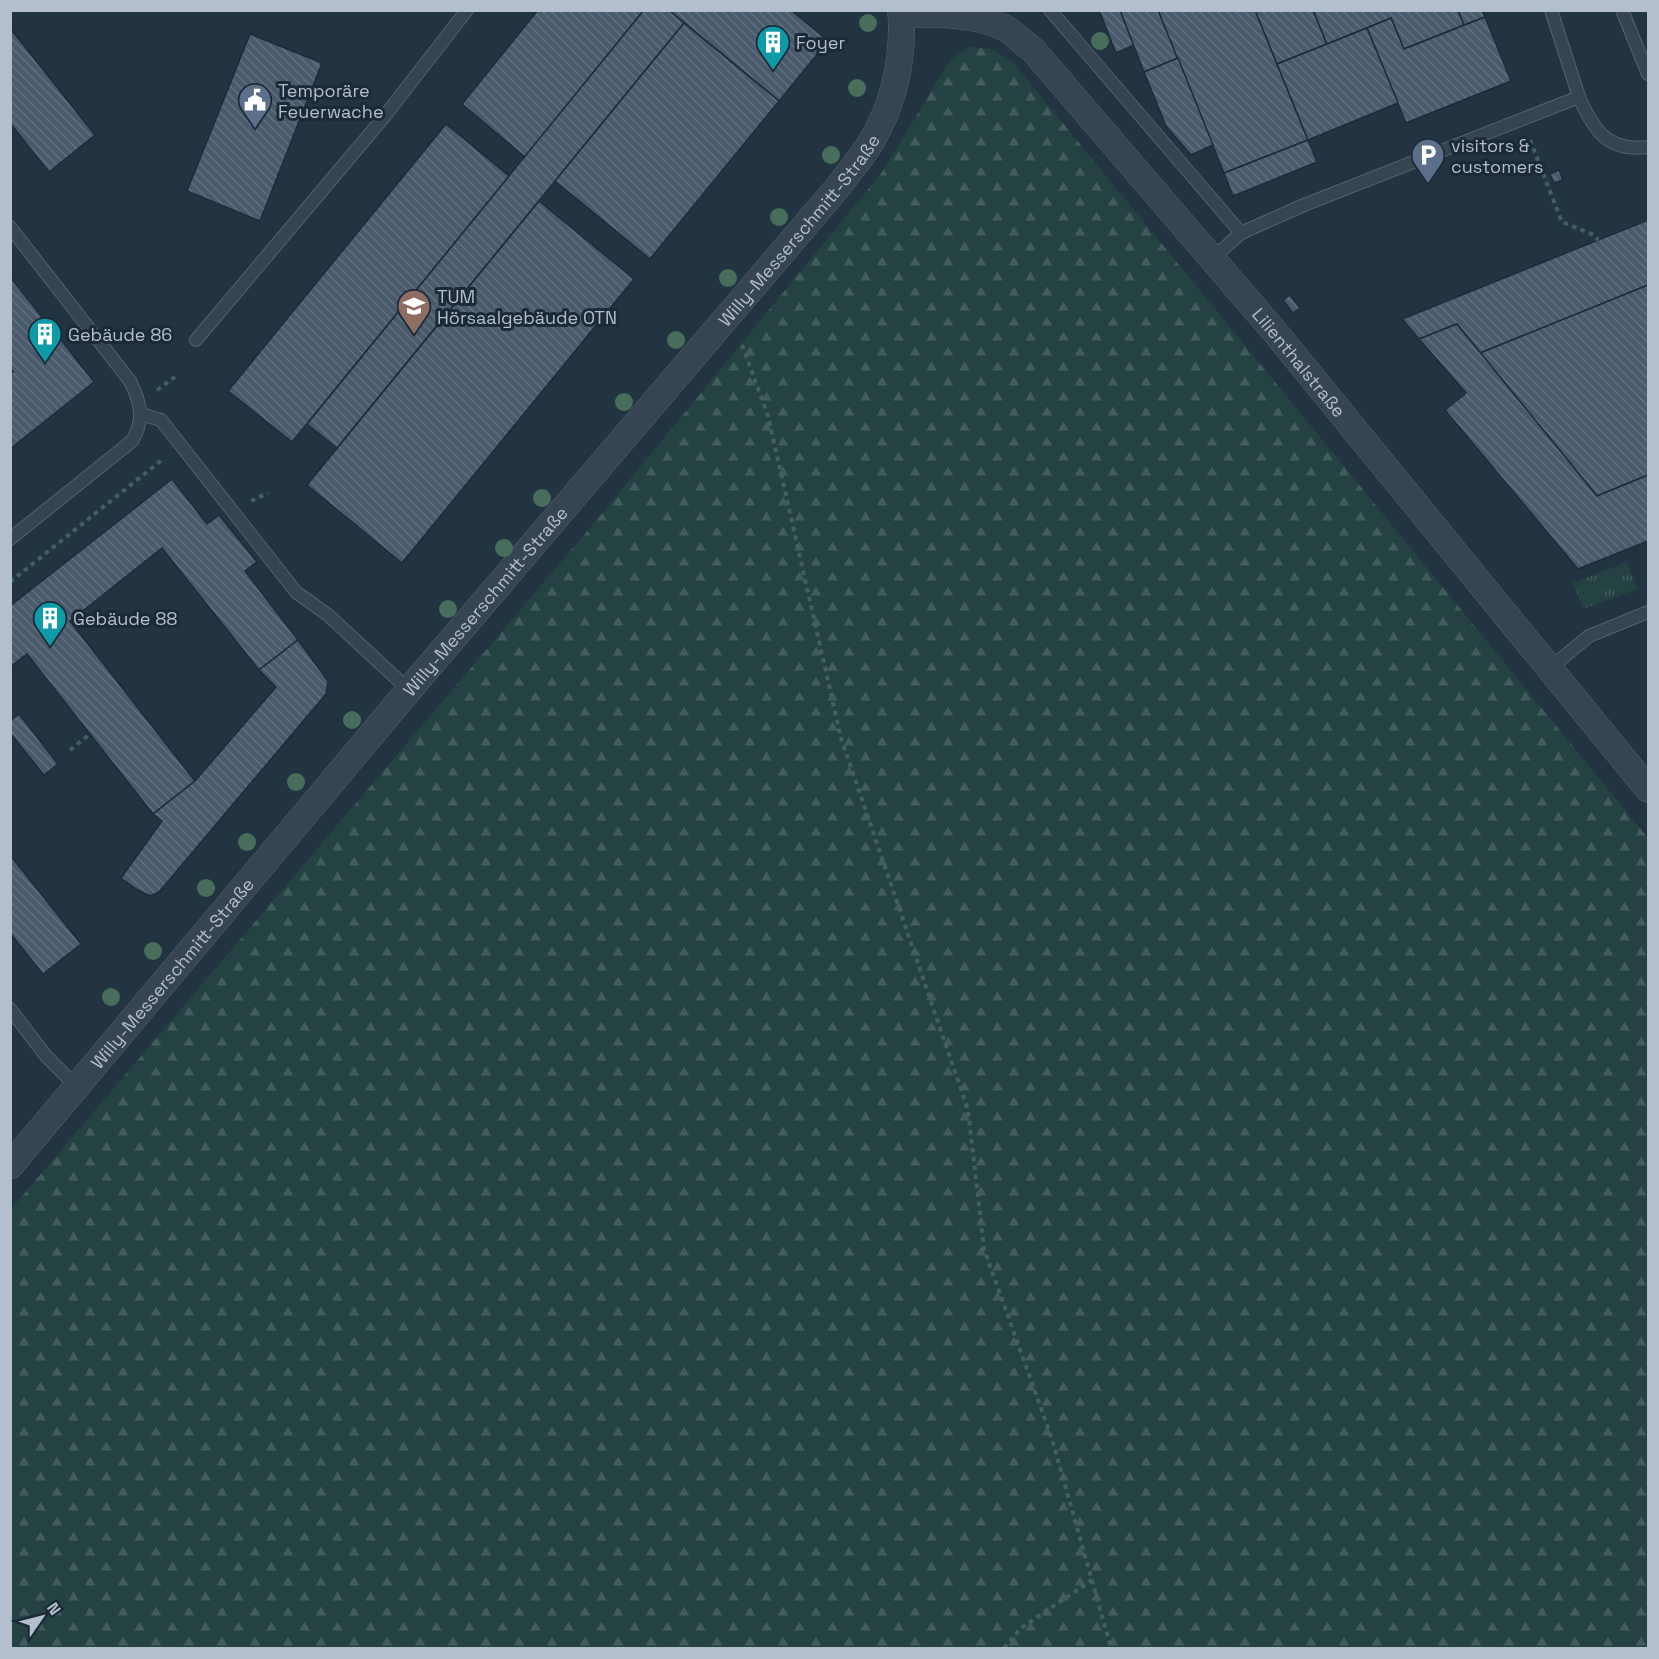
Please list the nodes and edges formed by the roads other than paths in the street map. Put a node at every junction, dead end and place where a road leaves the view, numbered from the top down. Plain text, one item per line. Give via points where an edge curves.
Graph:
1 (466, 10) edge
2 (1050, 10) edge
3 (1551, 10) edge
4 (1622, 10) edge
5 (901, 12) edge
6 (1648, 74) edge
7 (1579, 97) junction
8 (1648, 147) edge
9 (10, 227) edge
10 (1241, 233) junction
11 (1212, 259) junction
12 (196, 340) dead end
13 (141, 414) junction
14 (10, 538) edge
15 (1648, 612) edge
16 (1549, 669) junction
17 (410, 690) junction
18 (1648, 789) edge
19 (10, 1009) edge
20 (77, 1087) junction
21 (10, 1166) edge

1 - 12 lane via 384,117
2 - 10 lane
3 - 7 lane
4 - 6 lane
5 - 11 street, Lilienthalstraße via 966,17 1003,27 1033,50
5 - 17 street, Willy-Messerschmitt-Straße via 897,80 872,141 823,205
7 - 8 lane via 1587,116 1613,143 1633,149
7 - 10 lane
9 - 13 lane via 130,381
10 - 11 lane
11 - 16 street, Lilienthalstraße
13 - 14 lane via 132,441
13 - 17 lane via 161,420 296,592 328,615
15 - 16 lane via 1589,636
16 - 18 street, Lilienthalstraße
17 - 20 street, Willy-Messerschmitt-Straße
19 - 20 lane via 38,1047
20 - 21 street, Willy-Messerschmitt-Straße

